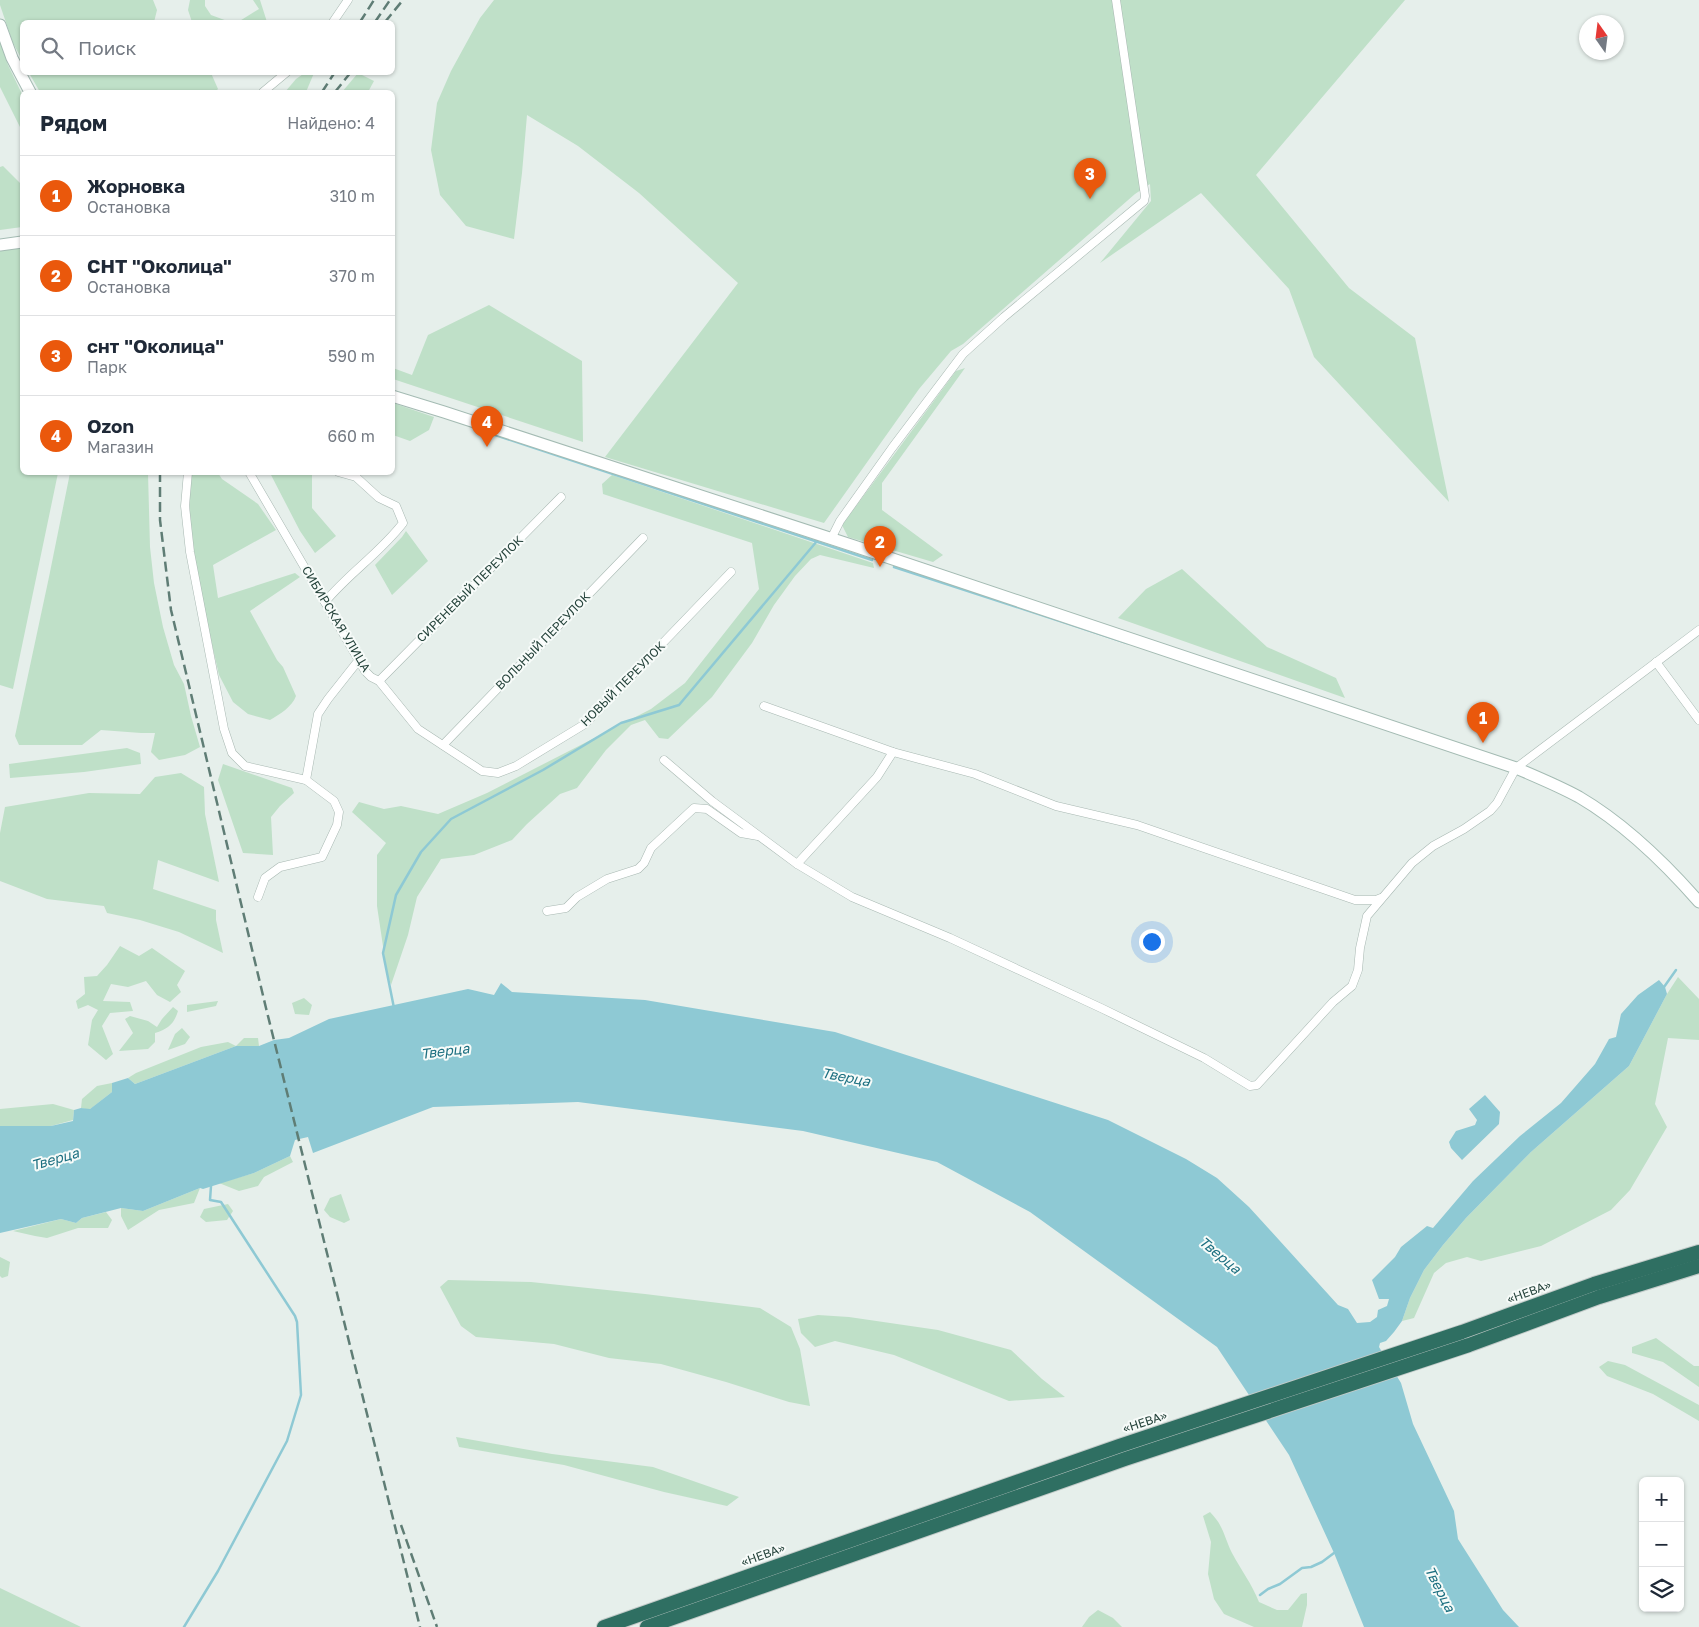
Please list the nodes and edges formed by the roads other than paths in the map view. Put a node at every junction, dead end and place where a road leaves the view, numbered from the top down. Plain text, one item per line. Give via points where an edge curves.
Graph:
1 (348, 0) edge
2 (1116, 0) edge
3 (333, 20) edge
4 (0, 25) edge
5 (20, 73) edge
6 (21, 75) edge
7 (283, 75) edge
8 (29, 90) edge
9 (264, 90) edge
10 (20, 242) edge
11 (0, 245) edge
12 (395, 397) edge
13 (188, 475) edge
14 (251, 475) edge
15 (349, 475) edge
16 (561, 497) dead end
17 (643, 538) dead end
18 (831, 539) junction
19 (731, 572) dead end
20 (325, 602) junction
21 (1699, 630) edge
22 (358, 661) junction
23 (1656, 662) junction
24 (379, 681) junction
25 (764, 706) dead end
26 (1699, 720) edge
27 (443, 745) junction
28 (893, 752) junction
29 (664, 760) dead end
30 (1516, 768) junction
31 (498, 773) joint
32 (306, 780) junction
33 (761, 837) junction
34 (797, 864) junction
35 (258, 897) dead end
36 (1381, 898) junction
37 (1699, 902) edge
38 (548, 911) dead end
39 (1699, 1252) edge
40 (1699, 1266) edge
41 (1199, 1427) junction
42 (604, 1627) edge
43 (647, 1627) edge

1 - 3 street
2 - 18 street via 1144,201 963,354 840,521
4 - 5 main road
6 - 8 main road
7 - 9 street
10 - 11 main road
12 - 18 main road
13 - 32 street via 185,506 190,552 224,729 232,753 245,766
14 - 20 street, СИБИРСКАЯ УЛИЦА
15 - 20 street via 356,477 379,498 396,506 403,523 390,541
16 - 24 street, СИРЕНЕВЫЙ ПЕРЕУЛОК
17 - 27 street, ВОЛЬНЫЙ ПЕРЕУЛОК
18 - 30 main road
19 - 31 street, НОВЫЙ ПЕРЕУЛОК via 585,724 516,766
20 - 22 street, СИБИРСКАЯ УЛИЦА
21 - 23 street
22 - 24 street, СИБИРСКАЯ УЛИЦА via 371,677
22 - 32 street via 318,714
23 - 26 street
23 - 30 street
24 - 27 street, СИБИРСКАЯ УЛИЦА via 418,729
25 - 28 street
27 - 31 street, СИБИРСКАЯ УЛИЦА via 482,771
28 - 34 street via 877,777
28 - 36 street via 975,774 1056,806 1137,825 1354,900
29 - 33 street
30 - 36 street via 1490,811 1433,846 1412,863
30 - 37 main road via 1563,789 1606,815 1645,846
32 - 35 street via 334,801 339,812 337,825 322,857 280,867 265,878
33 - 34 street
33 - 38 street via 741,833 707,809 694,808 651,848 638,869 607,879 576,897 566,908
34 - 36 street via 852,897 1101,1008 1204,1058 1250,1086 1263,1080 1333,1002 1352,986 1358,970 1367,916
39 - 41 highway, «НЕВА» via 1594,1284
40 - 41 highway, «НЕВА» via 1599,1297 1469,1345
41 - 42 highway, «НЕВА» via 800,1557
41 - 43 highway, «НЕВА»

